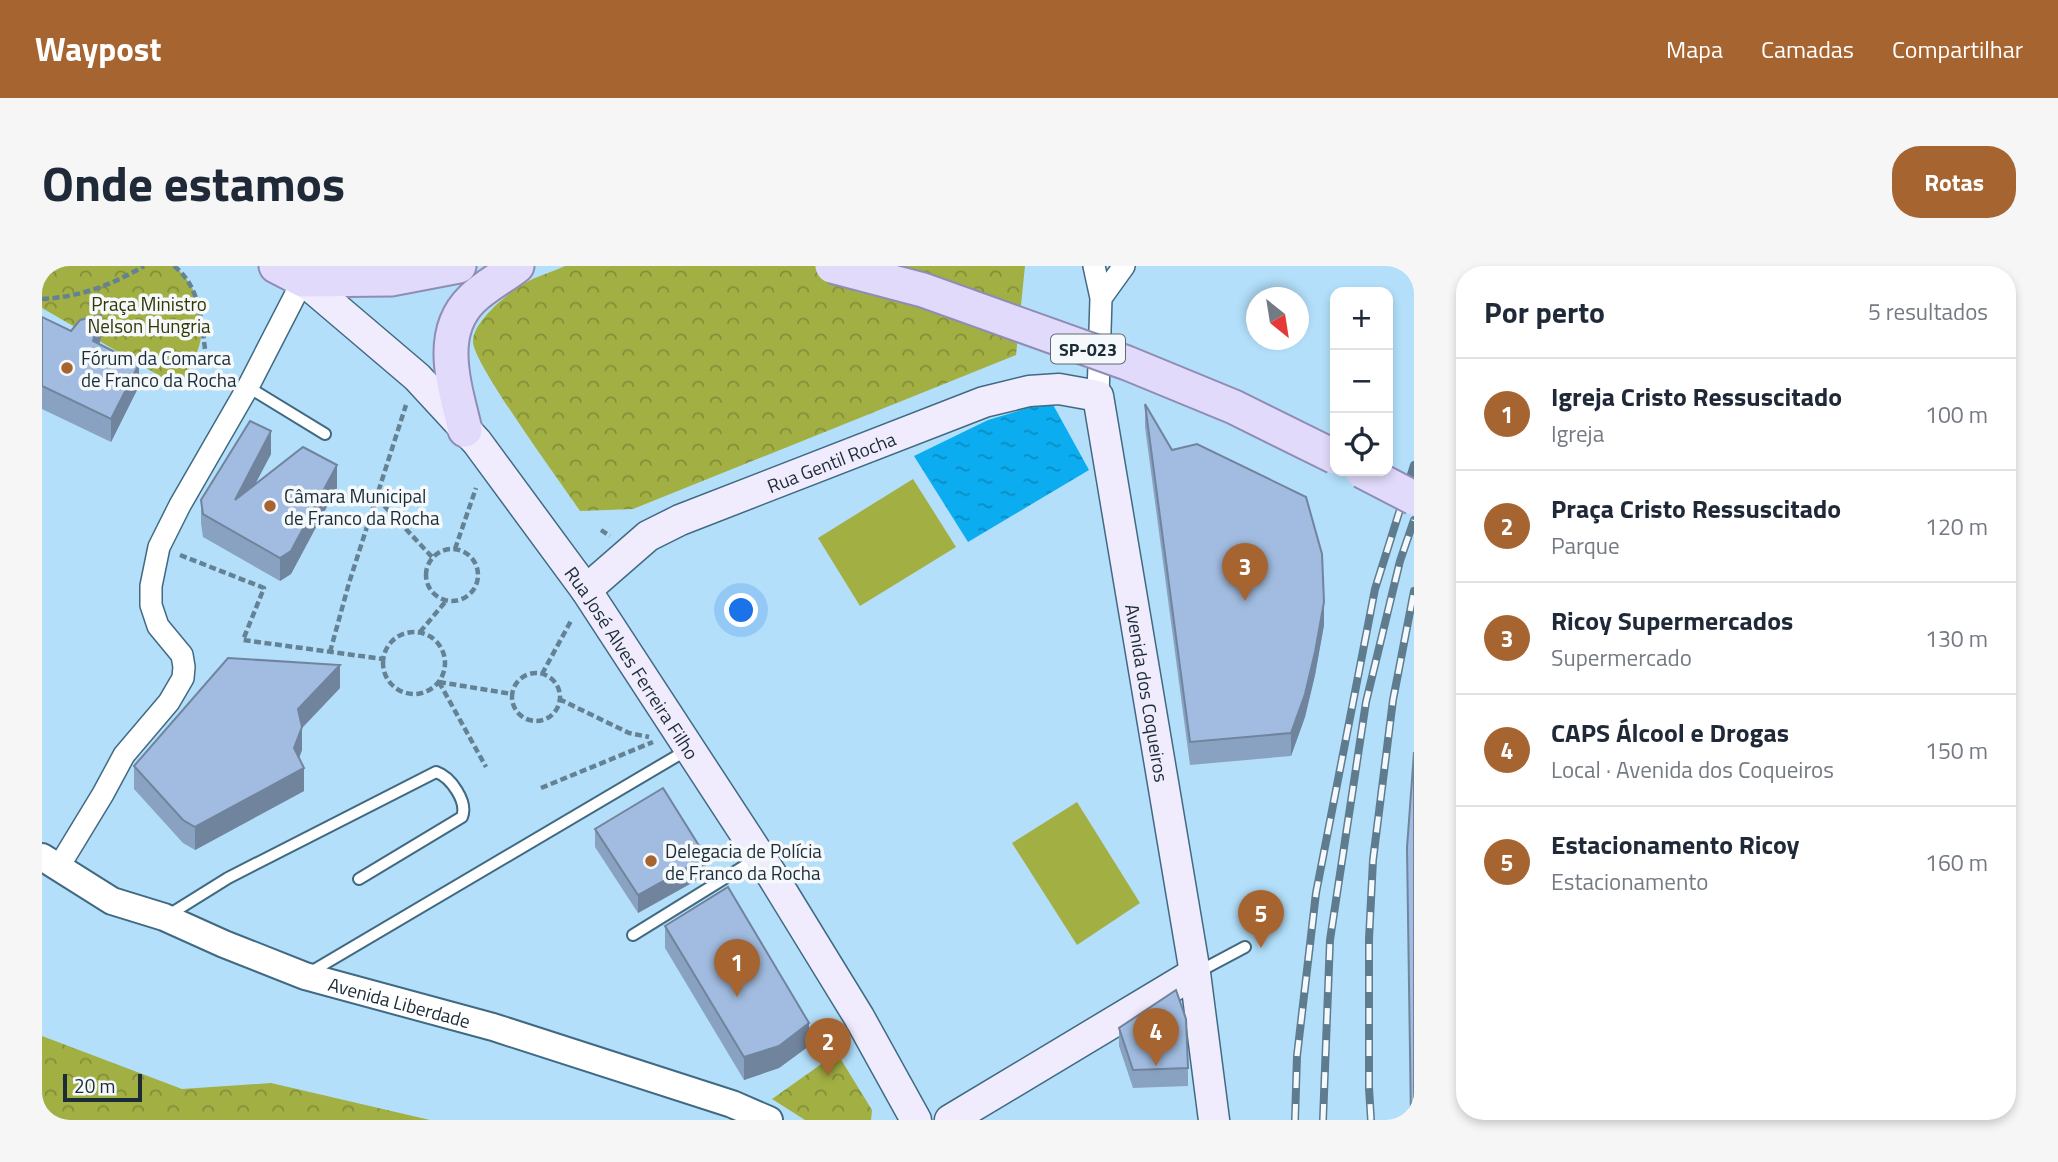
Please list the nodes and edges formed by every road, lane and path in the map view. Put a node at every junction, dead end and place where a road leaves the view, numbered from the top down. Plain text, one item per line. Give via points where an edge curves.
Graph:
1 (144, 266) edge
2 (174, 266) edge
3 (459, 266) edge
4 (517, 266) edge
5 (832, 266) edge
6 (1094, 266) edge
7 (1124, 266) edge
8 (290, 271) edge
9 (1101, 298) junction
10 (42, 299) edge
11 (206, 356) dead end
12 (248, 387) junction
13 (1098, 396) junction
14 (416, 412) dead end
15 (464, 430) junction
16 (325, 434) dead end
17 (1330, 455) edge
18 (1372, 476) edge
19 (480, 478) dead end
20 (376, 497) junction
21 (1414, 498) edge
22 (159, 547) junction
23 (455, 549) junction
24 (432, 557) junction
25 (590, 595) junction
26 (446, 601) junction
27 (420, 632) junction
28 (330, 652) junction
29 (383, 659) junction
30 (542, 674) junction
31 (439, 682) junction
32 (512, 694) junction
33 (559, 699) junction
34 (690, 748) junction
35 (486, 767) dead end
36 (541, 788) dead end
37 (759, 857) junction
38 (50, 862) edge
39 (359, 879) dead end
40 (164, 917) junction
41 (633, 935) dead end
42 (1245, 947) dead end
43 (1195, 973) junction
44 (305, 976) junction
45 (769, 1120) edge
46 (916, 1120) edge
47 (950, 1120) edge
48 (1214, 1120) edge

1 - 10 path via 109,285
2 - 11 path via 193,289 200,307
3 - 8 main road via 391,279
4 - 15 main road via 471,299 450,343
5 - 17 main road, SP-023, bridge via 923,290 1127,363 1234,407
6 - 9 street, Avenida dos Coqueiros
7 - 9 street
8 - 12 street
8 - 15 main road, Rua José Alves Ferreira Filho via 417,377
9 - 13 street, Avenida dos Coqueiros
12 - 16 lane
12 - 22 street
13 - 25 main road, Rua Gentil Rocha via 1059,388 1029,391 937,419 648,536
13 - 43 main road, Avenida dos Coqueiros
14 - 20 path via 406,403
15 - 25 main road, Rua José Alves Ferreira Filho
18 - 21 main road, bridge
19 - 23 path
20 - 24 path
20 - 28 path
22 - 28 path via 264,589 243,640
22 - 38 street via 152,606 158,626 182,656 183,678
23 - 24 path
23 - 26 path via 474,562 477,579 468,595
24 - 26 path via 426,583
25 - 30 path via 576,611
25 - 34 main road, Rua José Alves Ferreira Filho
26 - 27 path
27 - 29 path via 398,635
27 - 31 path via 434,638 445,656
28 - 29 path
29 - 31 path via 386,676 401,691 420,693
30 - 32 path via 526,675
30 - 33 path via 555,684
31 - 32 path
31 - 35 path
32 - 33 path via 515,709 533,720 554,712
33 - 36 path via 629,733 660,739
34 - 37 main road, Rua José Alves Ferreira Filho
34 - 44 lane
37 - 41 lane
37 - 46 main road, Rua José Alves Ferreira Filho
38 - 40 street, Avenida Liberdade via 112,901
39 - 40 lane via 462,817 463,802 442,774 436,772 228,878
40 - 44 street, Avenida Liberdade
42 - 43 lane
43 - 47 main road
43 - 48 main road, Avenida dos Coqueiros
44 - 45 street, Avenida Liberdade via 493,1027

